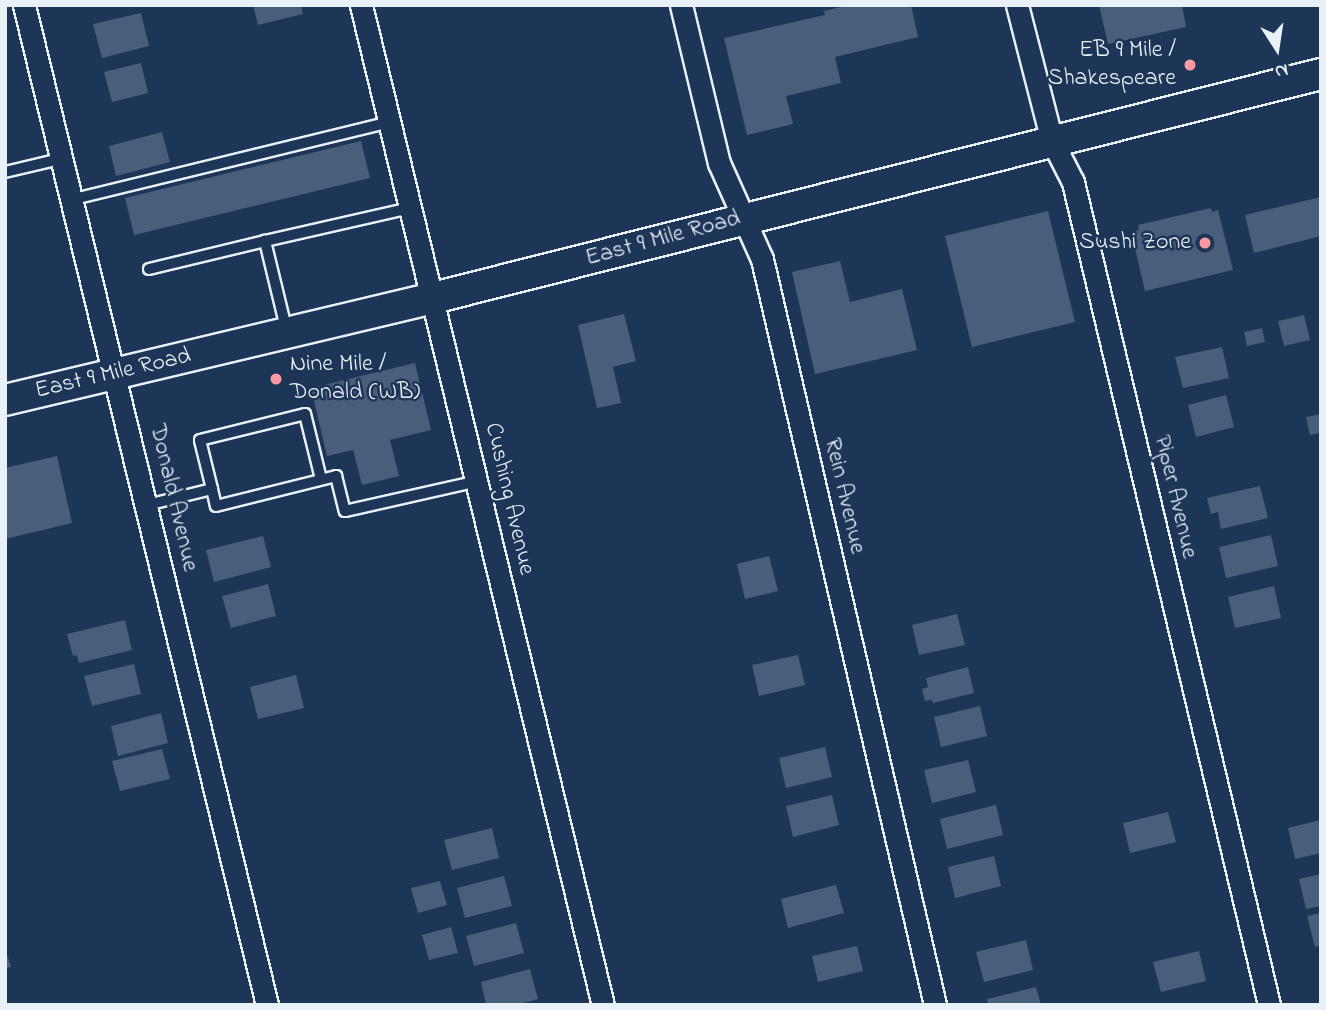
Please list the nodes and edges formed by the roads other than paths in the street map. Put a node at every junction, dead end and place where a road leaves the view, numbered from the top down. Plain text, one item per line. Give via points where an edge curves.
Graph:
1 (24, 5) edge
2 (360, 5) edge
3 (681, 5) edge
4 (1017, 5) edge
5 (1321, 74) edge
6 (389, 122) junction
7 (1052, 141) junction
8 (60, 159) junction
9 (5, 172) edge
10 (70, 200) junction
11 (410, 208) junction
12 (744, 218) junction
13 (265, 241) junction
14 (149, 269) dead end
15 (433, 298) junction
16 (288, 334) junction
17 (113, 372) junction
18 (5, 400) edge
19 (321, 480) junction
20 (478, 481) junction
21 (212, 489) junction
22 (148, 505) junction
23 (267, 1005) edge
24 (603, 1005) edge
25 (935, 1005) edge
26 (1269, 1005) edge

1 - 8 street, Donald Avenue
2 - 6 street, Cushing Avenue
3 - 12 street, Rein Avenue via 719,163
4 - 7 street, Piper Avenue
5 - 7 main road, East 9 Mile Road
6 - 10 lane
6 - 11 street, Cushing Avenue
7 - 12 main road, East 9 Mile Road
7 - 26 street, Piper Avenue via 1073,182
8 - 9 lane
8 - 10 street, Donald Avenue
10 - 17 street, Donald Avenue
11 - 13 lane
11 - 15 street, Cushing Avenue
12 - 15 main road, East 9 Mile Road
12 - 25 street, Rein Avenue via 762,259
13 - 14 lane
13 - 16 lane
15 - 16 main road, East 9 Mile Road
15 - 20 street, Cushing Avenue
16 - 17 main road, East 9 Mile Road
17 - 18 main road, East 9 Mile Road
17 - 22 street, Donald Avenue
19 - 20 lane via 337,476 345,511
19 - 21 lane via 216,506
19 - 21 lane via 305,414 200,440
20 - 24 street, Cushing Avenue
21 - 22 lane
22 - 23 street, Donald Avenue

